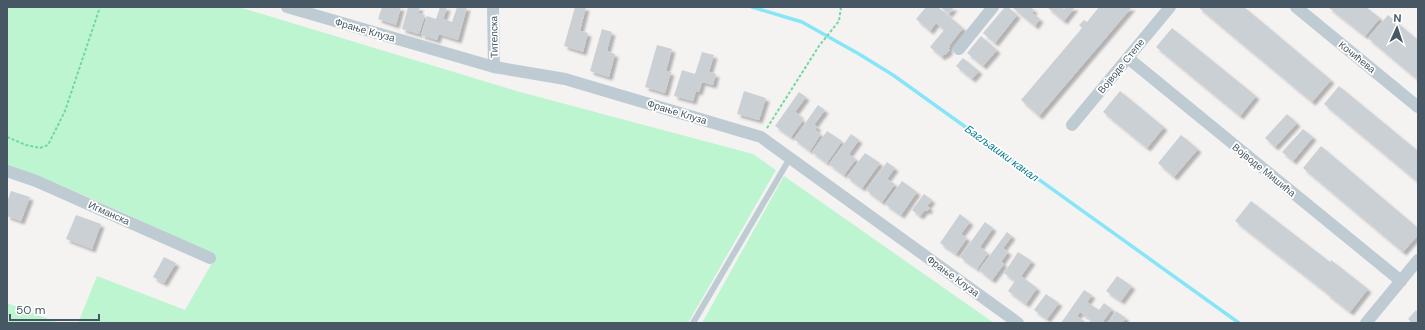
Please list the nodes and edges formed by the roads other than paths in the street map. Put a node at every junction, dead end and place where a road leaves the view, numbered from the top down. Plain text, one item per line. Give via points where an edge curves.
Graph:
1 (287, 7) edge
2 (493, 7) edge
3 (993, 7) edge
4 (1170, 7) edge
5 (1296, 7) edge
6 (959, 49) dead end
7 (1128, 58) junction
8 (494, 67) junction
9 (1418, 107) edge
10 (1072, 125) dead end
11 (790, 158) junction
12 (7, 171) edge
13 (210, 258) dead end
14 (1418, 260) edge
15 (1400, 281) junction
16 (693, 323) edge
17 (1018, 323) edge
18 (1366, 323) edge

1 - 8 street, Фрање Клуза
2 - 8 street, Тителска
3 - 6 street
4 - 7 street, Војводе Степе
5 - 9 street, Кочићева
7 - 10 street, Војводе Степе
7 - 15 street, Војводе Мишића
8 - 11 street, Фрање Клуза via 565,79 761,137
11 - 16 lane
11 - 17 street, Фрање Клуза
12 - 13 street, Игманска via 36,181
14 - 15 street
15 - 18 street

